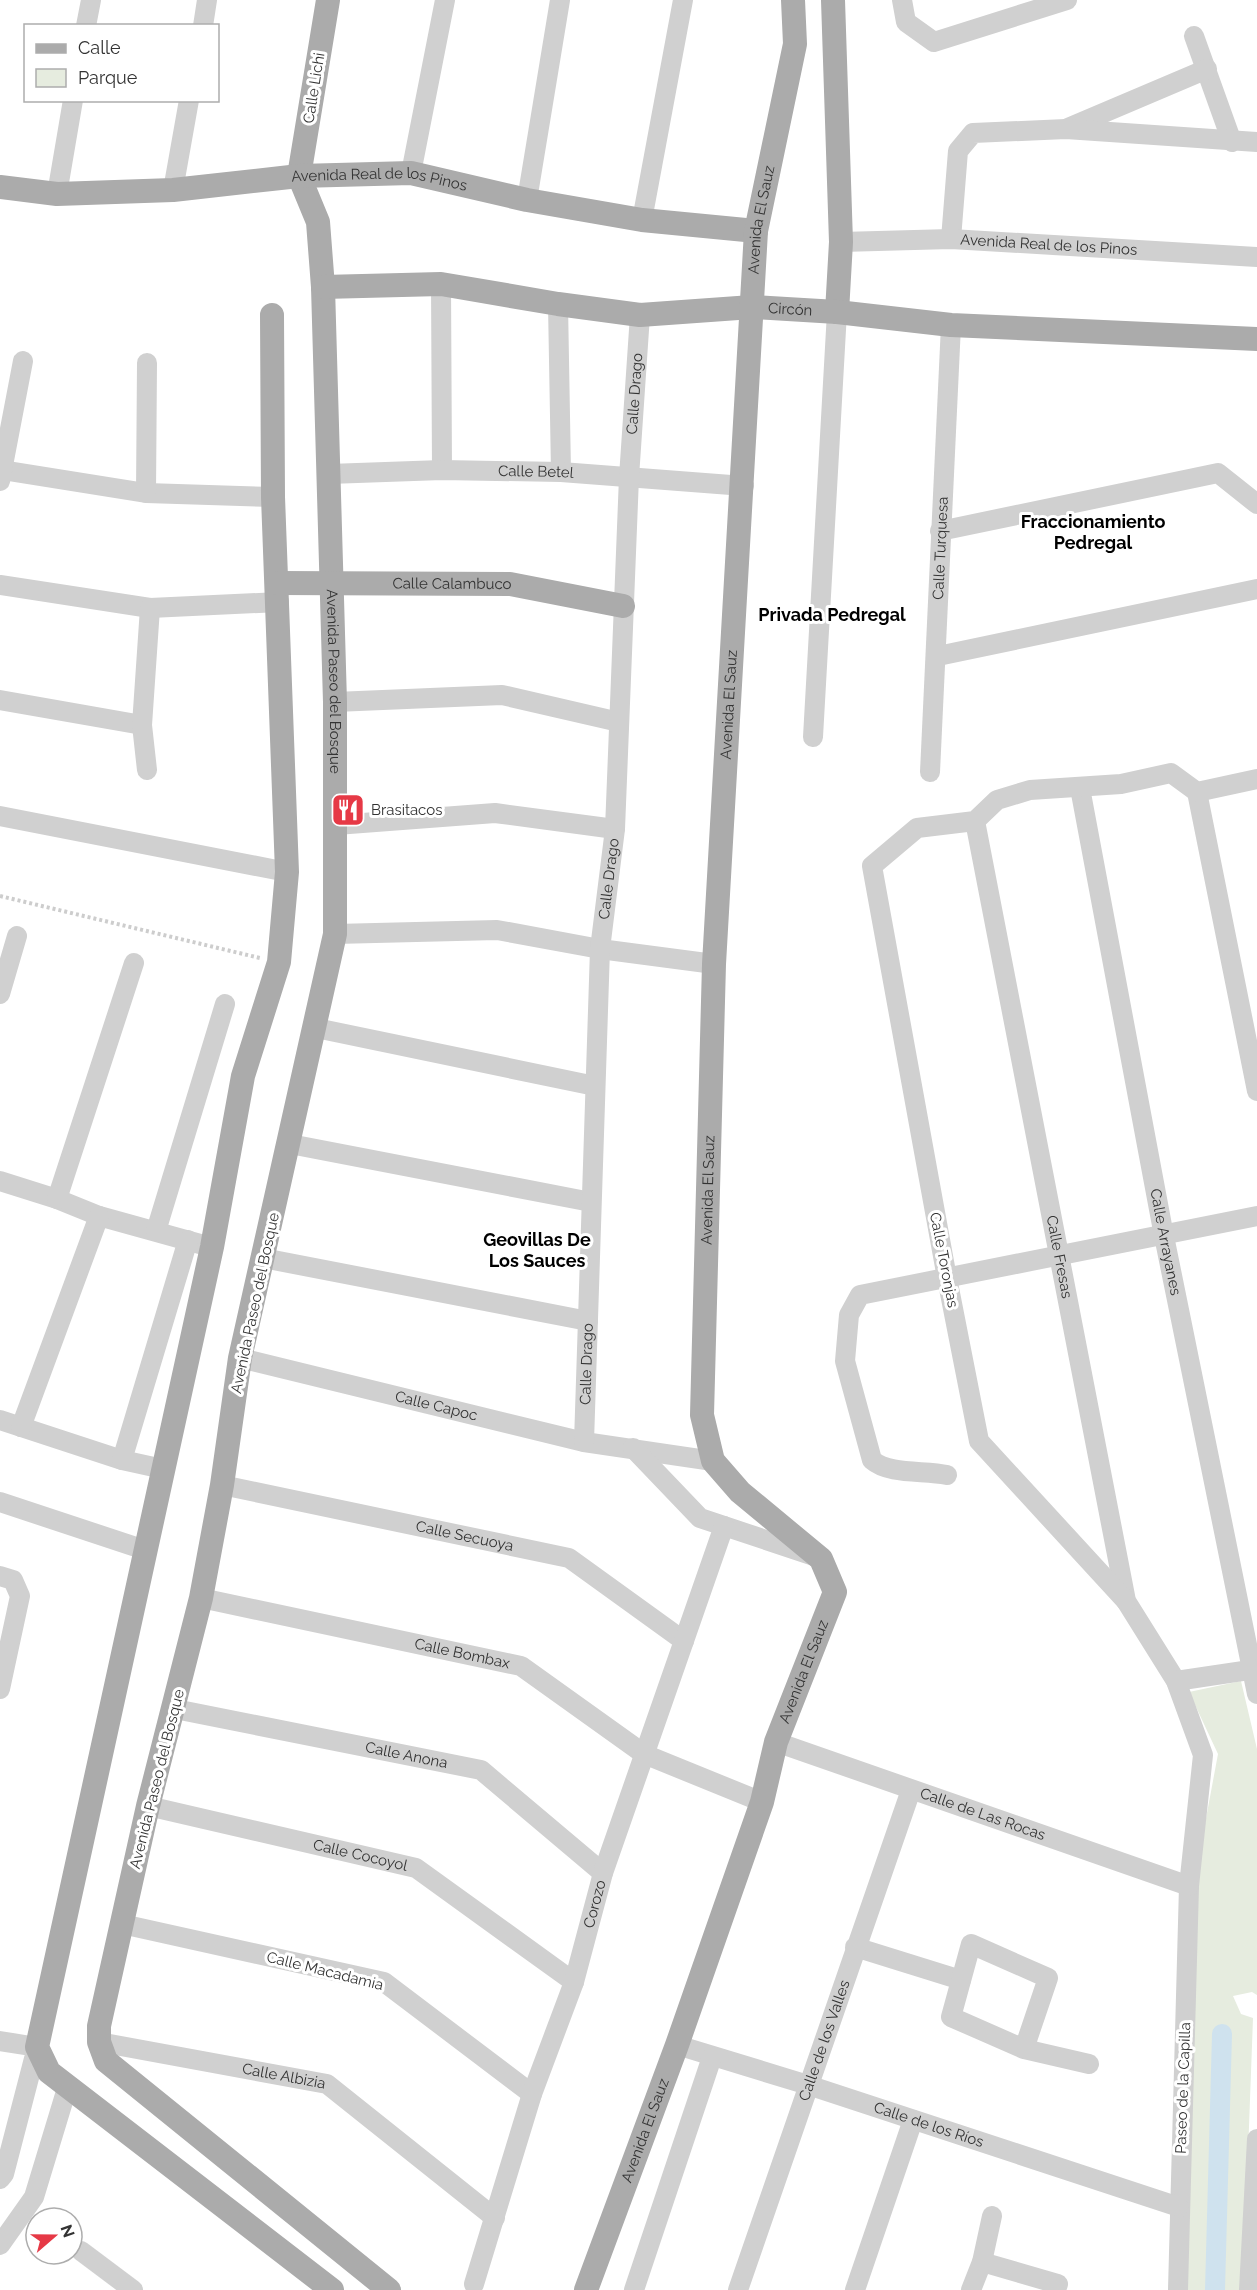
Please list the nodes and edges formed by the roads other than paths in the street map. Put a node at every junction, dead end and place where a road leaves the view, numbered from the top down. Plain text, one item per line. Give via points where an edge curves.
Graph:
1 (91, 0) edge
2 (207, 0) edge
3 (328, 0) edge
4 (445, 0) edge
5 (560, 0) edge
6 (683, 0) edge
7 (793, 0) edge
8 (833, 0) edge
9 (902, 0) edge
10 (1067, 0) edge
11 (87, 24) edge
12 (202, 24) edge
13 (1194, 36) dead end
14 (1207, 69) junction
15 (73, 102) edge
16 (189, 102) edge
17 (1066, 129) junction
18 (1232, 142) junction
19 (1257, 142) edge
20 (411, 173) junction
21 (299, 176) junction
22 (0, 187) edge
23 (173, 190) junction
24 (57, 194) junction
25 (527, 200) junction
26 (642, 220) junction
27 (756, 231) junction
28 (951, 239) junction
29 (841, 243) junction
30 (1257, 256) edge
31 (441, 284) junction
32 (323, 287) junction
33 (558, 304) junction
34 (752, 307) junction
35 (837, 312) junction
36 (272, 315) dead end
37 (640, 315) junction
38 (951, 325) junction
39 (1256, 340) edge
40 (23, 361) dead end
41 (147, 363) dead end
42 (442, 470) junction
43 (561, 472) junction
44 (329, 474) junction
45 (1, 476) edge
46 (629, 477) junction
47 (744, 486) junction
48 (146, 493) junction
49 (273, 497) junction
50 (1257, 504) edge
51 (940, 531) junction
52 (332, 583) junction
53 (0, 585) edge
54 (1257, 589) edge
55 (278, 593) junction
56 (623, 606) junction
57 (150, 608) junction
58 (938, 656) junction
59 (0, 700) edge
60 (335, 702) junction
61 (619, 722) junction
62 (142, 725) junction
63 (813, 737) dead end
64 (147, 770) dead end
65 (930, 772) dead end
66 (1257, 779) edge
67 (1080, 788) junction
68 (1197, 792) junction
69 (0, 816) edge
70 (975, 821) junction
71 (336, 825) junction
72 (615, 829) junction
73 (287, 872) junction
74 (335, 934) junction
75 (17, 936) dead end
76 (600, 949) junction
77 (134, 963) dead end
78 (714, 964) junction
79 (0, 993) edge
80 (225, 1004) dead end
81 (316, 1028) junction
82 (595, 1086) junction
83 (1257, 1091) edge
84 (290, 1144) junction
85 (0, 1181) edge
86 (57, 1199) junction
87 (591, 1202) junction
88 (99, 1216) junction
89 (1257, 1216) edge
90 (156, 1231) junction
91 (1164, 1236) junction
92 (188, 1240) junction
93 (212, 1247) junction
94 (1058, 1254) junction
95 (263, 1258) junction
96 (946, 1278) junction
97 (588, 1321) junction
98 (240, 1358) junction
99 (0, 1420) edge
100 (21, 1427) junction
101 (584, 1442) junction
102 (633, 1448) junction
103 (122, 1460) junction
104 (713, 1461) junction
105 (163, 1469) junction
106 (947, 1475) dead end
107 (222, 1485) junction
108 (0, 1502) edge
109 (723, 1526) junction
110 (145, 1550) junction
111 (821, 1558) junction
112 (0, 1576) edge
113 (201, 1598) junction
114 (1126, 1601) junction
115 (684, 1641) junction
116 (1254, 1670) edge
117 (1176, 1681) junction
118 (0, 1689) edge
119 (1257, 1694) edge
120 (175, 1709) junction
121 (776, 1742) junction
122 (644, 1754) junction
123 (910, 1790) junction
124 (762, 1802) junction
125 (148, 1806) junction
126 (603, 1873) junction
127 (1190, 1886) junction
128 (122, 1924) junction
129 (855, 1947) junction
130 (961, 1980) junction
131 (574, 1982) junction
132 (0, 2042) edge
133 (99, 2042) junction
134 (677, 2045) junction
135 (37, 2047) junction
136 (1024, 2049) junction
137 (712, 2057) junction
138 (1089, 2064) dead end
139 (68, 2085) junction
140 (808, 2085) junction
141 (532, 2094) junction
142 (913, 2120) junction
143 (1257, 2139) edge
144 (0, 2179) edge
145 (1179, 2207) junction
146 (992, 2216) dead end
147 (495, 2218) junction
148 (0, 2245) edge
149 (84, 2254) edge
150 (982, 2262) junction
151 (110, 2283) edge
152 (474, 2284) dead end
153 (133, 2290) edge
154 (332, 2290) edge
155 (389, 2290) edge
156 (586, 2290) edge
157 (633, 2290) edge
158 (738, 2290) edge
159 (855, 2290) edge
160 (970, 2290) edge
161 (1056, 2290) edge
162 (1178, 2290) edge
163 (1249, 2290) edge

1 - 11 street
2 - 12 street
3 - 21 main road, Calle Lichi
4 - 20 street
5 - 25 street
6 - 26 street
7 - 27 main road, Avenida El Sauz via 795,44
8 - 29 main road
9 - 10 street via 906,22 934,42
13 - 14 street
14 - 17 street
14 - 18 street
15 - 24 street
16 - 23 street
17 - 18 street
17 - 28 street via 973,133 958,151
18 - 19 street
20 - 21 main road, Avenida Real de los Pinos
20 - 25 main road, Avenida Real de los Pinos
21 - 23 main road, Avenida Real de los Pinos
21 - 32 main road, Avenida Paseo del Bosque via 318,222
22 - 24 main road, Avenida Real de los Pinos
23 - 24 main road, Avenida Real de los Pinos
25 - 26 main road, Avenida Real de los Pinos
26 - 27 main road, Avenida Real de los Pinos
27 - 34 main road, Avenida El Sauz
28 - 29 street, Avenida Real de los Pinos
28 - 30 street, Avenida Real de los Pinos
29 - 35 main road
31 - 32 main road, Circón
31 - 33 main road, Circón
31 - 42 street
32 - 44 main road, Avenida Paseo del Bosque
33 - 37 main road, Circón
33 - 43 street
34 - 35 main road, Circón
34 - 37 main road, Circón
34 - 47 main road, Avenida El Sauz
35 - 38 main road, Circón
35 - 63 street
36 - 49 main road
37 - 46 street, Calle Drago
38 - 39 main road, Circón
38 - 51 street, Calle Turquesa
40 - 45 street
41 - 48 street
42 - 43 street, Calle Betel
42 - 44 street, Calle Betel
43 - 46 street, Calle Betel
44 - 52 main road, Avenida Paseo del Bosque
45 - 48 street
46 - 47 street, Calle Betel
46 - 56 street, Calle Drago
47 - 78 main road, Avenida El Sauz
48 - 49 street
49 - 55 main road
50 - 51 street via 1218,473
51 - 58 street, Calle Turquesa
52 - 55 main road, Calle Calambuco
52 - 56 main road, Calle Calambuco via 510,584
52 - 60 main road, Avenida Paseo del Bosque
53 - 57 street
54 - 58 street
55 - 57 street
55 - 73 main road
56 - 61 street, Calle Drago
57 - 62 street
58 - 65 street, Calle Turquesa
59 - 62 street
60 - 61 street via 502,695
60 - 71 main road, Avenida Paseo del Bosque
61 - 72 street, Calle Drago
62 - 64 street
66 - 68 street
67 - 68 street via 1171,773
67 - 70 street via 1030,790 997,800
67 - 91 street, Calle Arrayanes
68 - 83 street
69 - 73 street
70 - 94 street, Calle Fresas
70 - 96 street, Calle Toronjas via 918,828 872,866
71 - 72 street via 495,813
71 - 74 main road, Avenida Paseo del Bosque
72 - 76 street, Calle Drago
73 - 93 main road via 279,962 243,1076
74 - 76 street via 497,930
74 - 81 main road, Avenida Paseo del Bosque
75 - 79 street
76 - 78 street
76 - 82 street, Calle Drago
77 - 86 street
78 - 104 main road, Avenida El Sauz via 702,1415
80 - 90 street
81 - 82 street
81 - 84 main road, Avenida Paseo del Bosque
82 - 87 street, Calle Drago
84 - 87 street
84 - 95 main road, Avenida Paseo del Bosque
85 - 86 street
86 - 88 street
87 - 97 street, Calle Drago
88 - 90 street
88 - 100 street
89 - 91 street
90 - 92 street
91 - 94 street
91 - 116 street, Calle Arrayanes
92 - 93 street
92 - 103 street
93 - 105 main road
94 - 96 street
94 - 114 street, Calle Fresas
95 - 97 street
95 - 98 main road, Avenida Paseo del Bosque
96 - 106 street via 860,1295 849,1315 845,1361 872,1460 881,1468
96 - 114 street, Calle Toronjas via 979,1441
97 - 101 street, Calle Drago
98 - 101 street, Calle Capoc
98 - 107 main road, Avenida Paseo del Bosque
99 - 100 street
100 - 103 street
101 - 102 street, Calle Capoc
102 - 104 street, Calle Capoc
102 - 109 street via 700,1518
103 - 105 street
104 - 111 main road, Avenida El Sauz via 740,1492
105 - 110 main road
107 - 113 main road, Avenida Paseo del Bosque
107 - 115 street, Calle Secuoya via 569,1558
108 - 110 street
109 - 111 street
109 - 115 street, Corozo
110 - 135 main road
111 - 121 main road, Avenida El Sauz via 835,1592
112 - 118 street via 14,1581 20,1596
113 - 120 main road, Avenida Paseo del Bosque
113 - 122 street, Calle Bombax via 521,1666
114 - 117 street, Calle Fresas
115 - 122 street, Corozo
116 - 117 street
116 - 119 street, Calle Arrayanes
117 - 127 street, Paseo de la Capilla via 1203,1755
120 - 125 main road, Avenida Paseo del Bosque
120 - 126 street, Calle Anona via 481,1770
121 - 123 street, Calle de Las Rocas
121 - 124 main road, Avenida El Sauz
122 - 124 street, Calle Bombax
122 - 126 street, Corozo
123 - 127 street, Calle de Las Rocas
123 - 129 street, Calle de los Valles
124 - 134 main road, Avenida El Sauz
125 - 128 main road, Avenida Paseo del Bosque
125 - 131 street, Calle Cocoyol via 416,1868
126 - 131 street, Corozo
127 - 145 street, Paseo de la Capilla
128 - 133 main road, Avenida Paseo del Bosque via 99,2026
128 - 141 street, Calle Macadamia via 384,1982
129 - 130 street
129 - 140 street, Calle de los Valles
130 - 136 street via 951,2017
130 - 136 street via 971,1944 1048,1978
131 - 141 street, Corozo
132 - 135 street
133 - 147 street, Calle Albizia via 327,2084
133 - 155 main road via 106,2061
134 - 137 street, Calle de los Ríos
134 - 156 main road, Avenida El Sauz
135 - 139 main road via 49,2072
135 - 144 street
136 - 138 street
137 - 140 street, Calle de los Ríos
137 - 157 street
139 - 148 street via 34,2197
139 - 154 main road
140 - 142 street, Calle de los Ríos
140 - 158 street, Calle de los Valles
141 - 147 street, Corozo
142 - 145 street, Calle de los Ríos
142 - 159 street
143 - 163 street
145 - 162 street, Paseo de la Capilla
146 - 150 street
147 - 152 street, Corozo
149 - 151 street
150 - 160 street
150 - 161 street via 1058,2284
151 - 153 street

